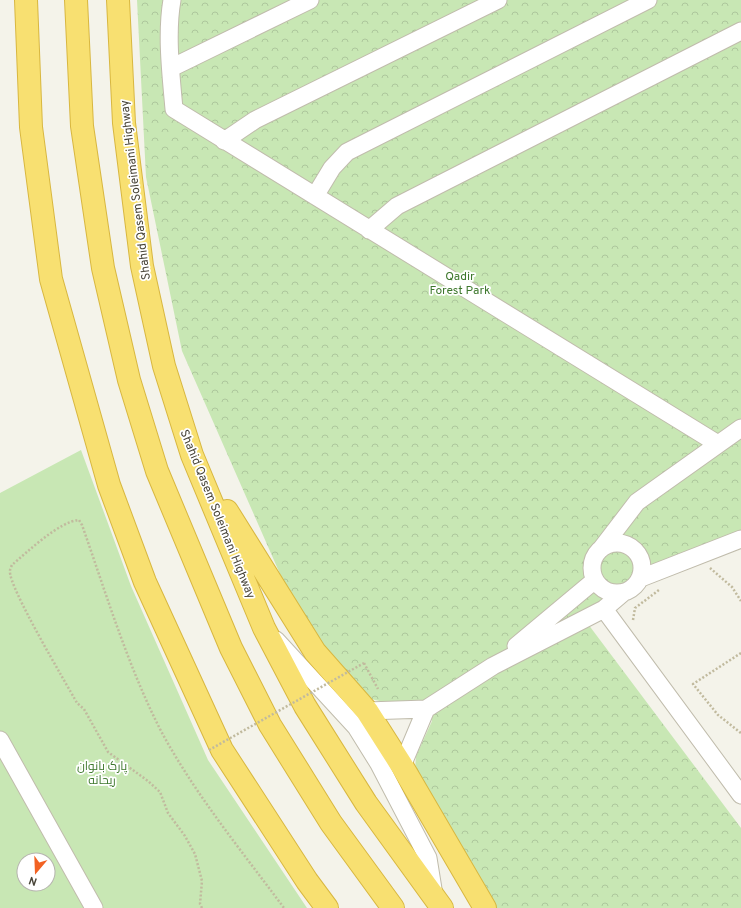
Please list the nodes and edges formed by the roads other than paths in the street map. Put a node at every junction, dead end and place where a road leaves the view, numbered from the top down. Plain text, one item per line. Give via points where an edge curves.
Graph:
1 (26, 0) edge
2 (76, 0) edge
3 (118, 0) edge
4 (172, 0) edge
5 (310, 0) edge
6 (498, 0) edge
7 (648, 0) edge
8 (741, 30) edge
9 (171, 68) junction
10 (224, 141) junction
11 (315, 196) junction
12 (369, 230) junction
13 (741, 428) edge
14 (718, 444) junction
15 (192, 455) junction
16 (741, 539) edge
17 (601, 549) junction
18 (641, 578) junction
19 (595, 580) junction
20 (624, 592) junction
21 (604, 609) junction
22 (264, 628) junction
23 (493, 666) junction
24 (426, 709) junction
25 (367, 711) junction
26 (0, 740) edge
27 (402, 766) junction
28 (741, 795) edge
29 (438, 904) edge
30 (94, 908) edge
31 (327, 908) edge
32 (393, 908) edge
33 (485, 908) edge

1 - 31 highway via 31,127 51,279 110,484 145,582 222,750
2 - 32 highway via 82,126 103,268 129,380 157,471 231,648 270,725 331,823
3 - 15 highway, Shahid Qasem Soleimani Highway via 124,123 142,266 164,366
4 - 9 street
5 - 9 street
6 - 10 street via 256,120
7 - 11 street via 347,152 332,168
8 - 12 street via 398,206
9 - 10 street via 174,109
10 - 11 street
11 - 12 street
12 - 14 street
13 - 14 street
14 - 17 street via 637,502
15 - 22 highway, Shahid Qasem Soleimani Highway
15 - 25 highway via 315,652
16 - 18 street
17 - 18 street via 611,544 622,543 632,548 640,556
17 - 19 street via 594,558 592,569
18 - 20 street via 634,587
19 - 20 street via 603,588 613,592
19 - 23 street
20 - 21 street
21 - 23 street
21 - 28 street
22 - 29 highway, Shahid Qasem Soleimani Highway via 305,706 362,797
22 - 29 street via 356,727 379,764 428,858
23 - 24 street
24 - 25 street
24 - 27 street
25 - 27 highway
26 - 30 street
27 - 33 highway

